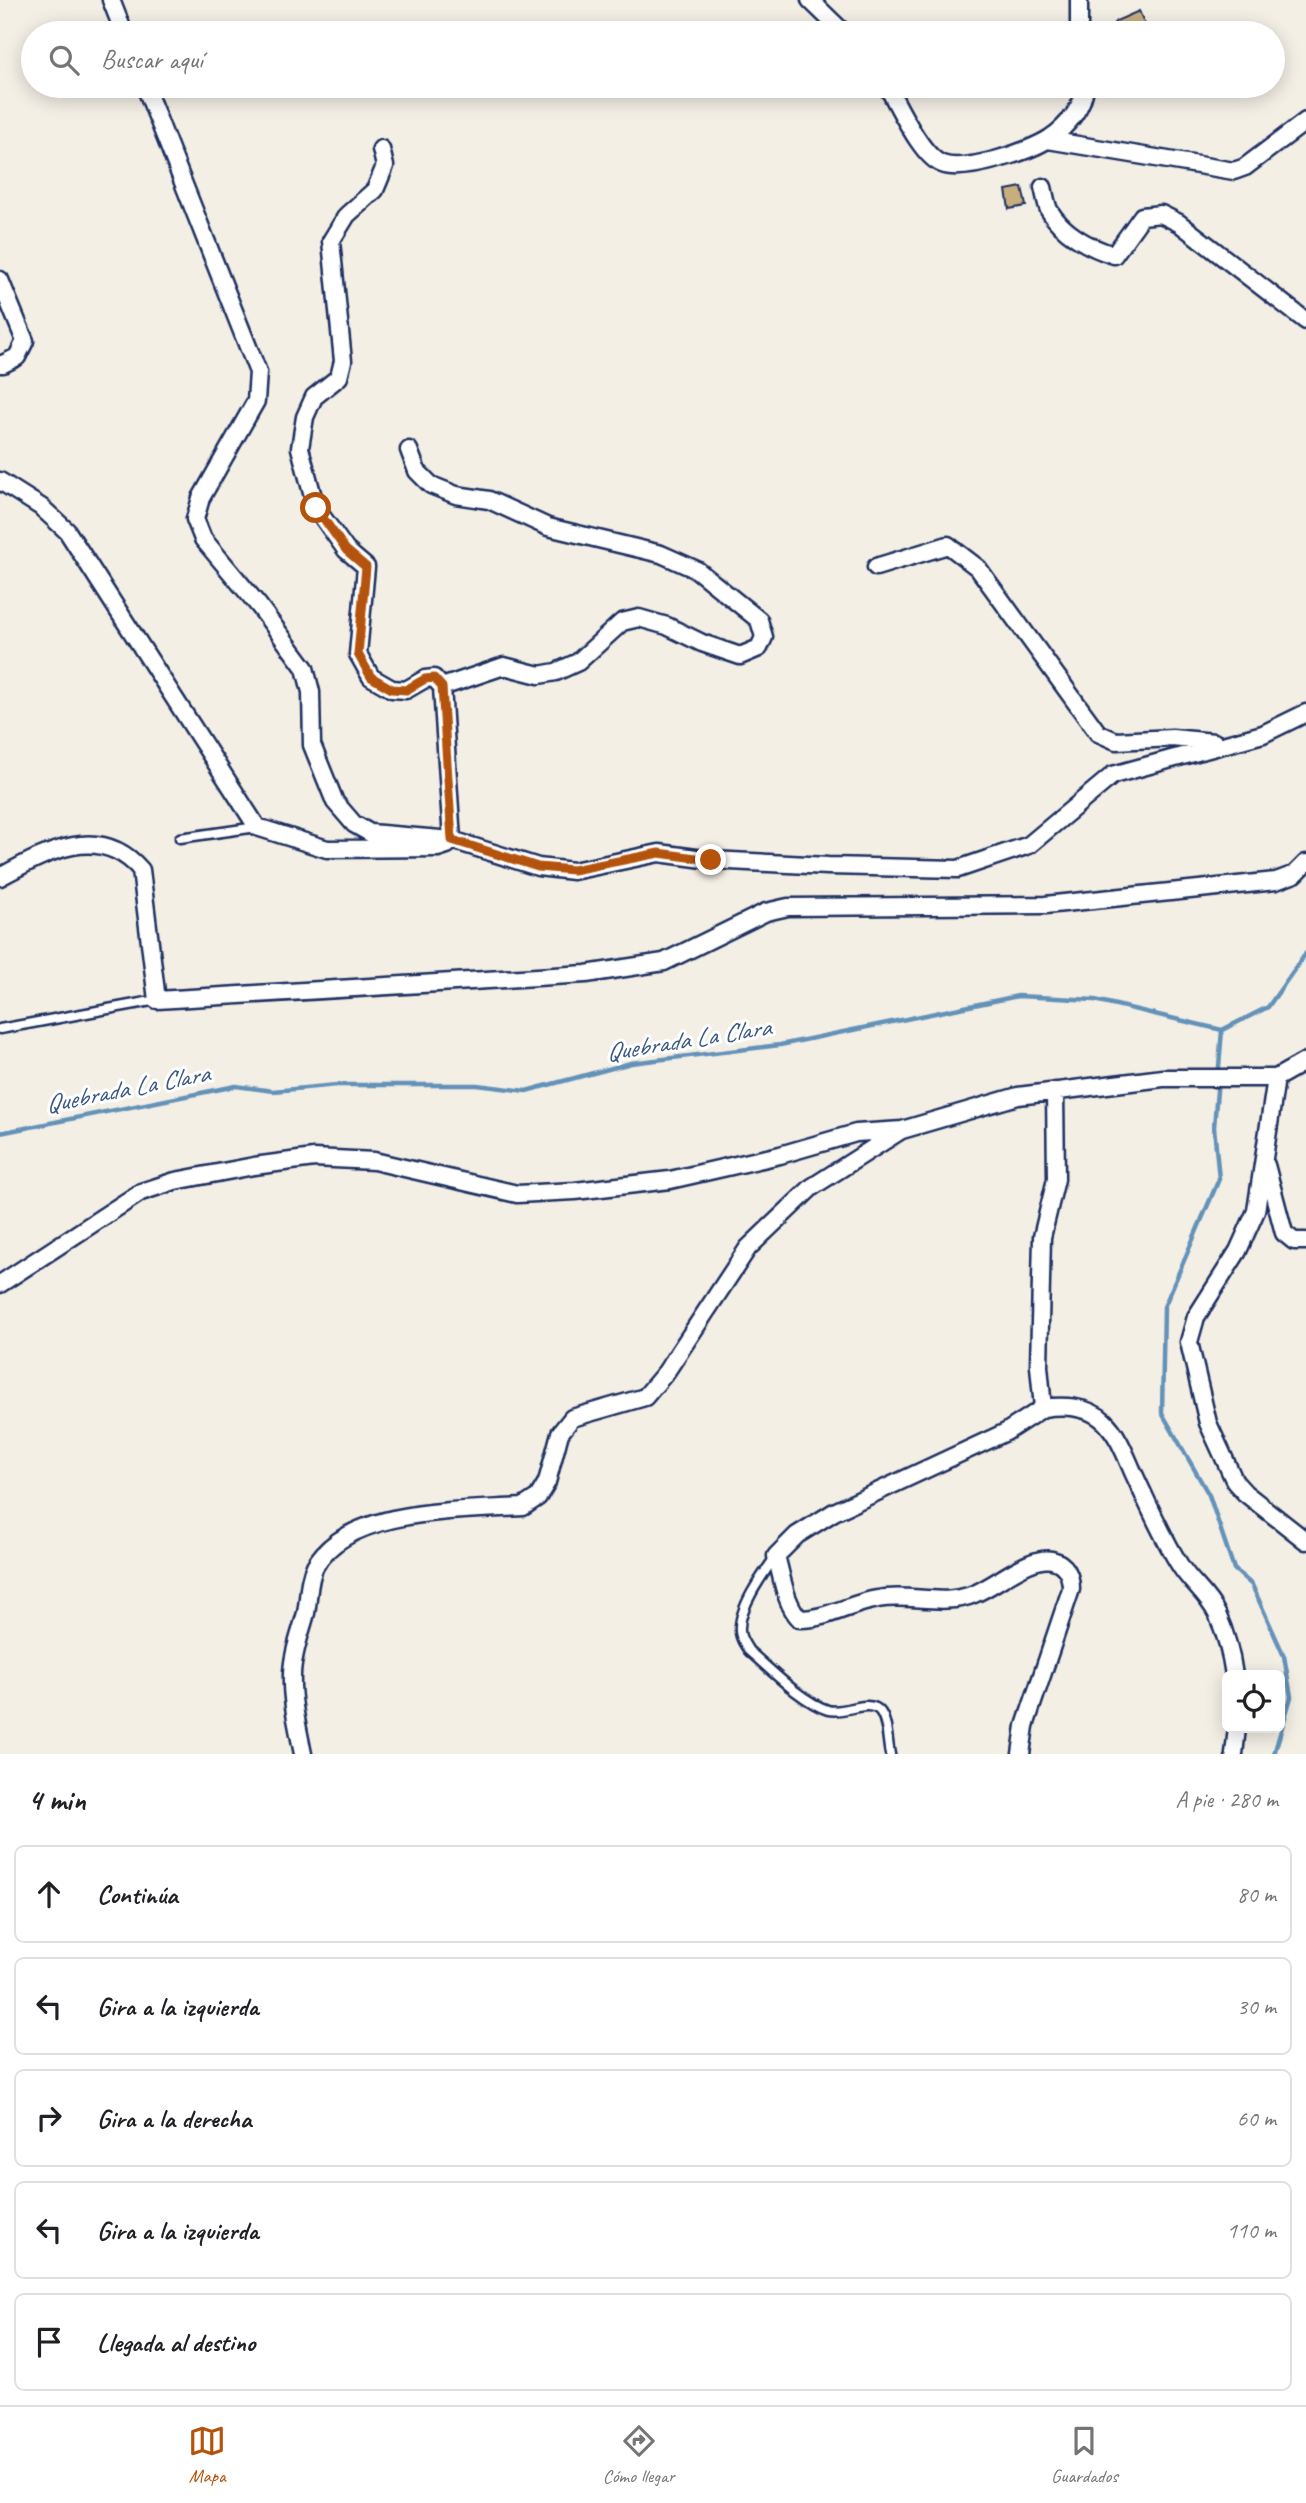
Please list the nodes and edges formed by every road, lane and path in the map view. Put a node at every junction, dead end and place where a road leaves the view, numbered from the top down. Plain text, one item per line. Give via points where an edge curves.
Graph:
1 (111, 0) edge
2 (810, 0) edge
3 (1079, 0) edge
4 (119, 21) edge
5 (832, 21) edge
6 (1079, 21) edge
7 (150, 98) edge
8 (894, 98) edge
9 (1081, 98) edge
10 (1306, 121) edge
11 (1048, 140) junction
12 (381, 149) dead end
13 (1043, 187) dead end
14 (0, 280) edge
15 (1306, 321) edge
16 (0, 364) edge
17 (409, 450) dead end
18 (0, 481) edge
19 (876, 568) dead end
20 (442, 687) junction
21 (1306, 713) edge
22 (1227, 743) junction
23 (257, 827) junction
24 (180, 838) dead end
25 (452, 840) junction
26 (1306, 863) edge
27 (0, 877) edge
28 (157, 1000) junction
29 (0, 1029) edge
30 (1306, 1061) edge
31 (1276, 1078) junction
32 (1055, 1091) junction
33 (902, 1129) junction
34 (1265, 1161) junction
35 (1306, 1241) edge
36 (0, 1284) edge
37 (1043, 1408) junction
38 (1306, 1541) edge
39 (776, 1556) junction
40 (1233, 1670) edge
41 (1236, 1733) edge
42 (303, 1754) edge
43 (890, 1754) edge
44 (1021, 1754) edge
45 (1234, 1754) edge

1 - 4 street
2 - 5 street
3 - 6 street
7 - 25 street via 258,372 256,401 201,498 195,519 203,539 305,668 312,692 312,745 335,802 354,824 370,833
8 - 11 street via 928,153 942,164 982,165
9 - 11 street via 1064,127
10 - 11 street via 1234,171
12 - 20 street via 385,166 375,190 347,215 331,241 343,361 339,377 314,397 300,448 316,508 346,550 366,567 358,654 371,677 392,689 406,690 434,678
13 - 15 street via 1054,217 1093,249 1114,256 1142,216 1161,214
14 - 16 street via 25,341 17,358
17 - 20 street via 417,471 430,485 489,500 548,527 661,554 697,570 759,620 764,637 759,648 740,656 639,618 622,622 578,662 556,672 539,675 504,666
18 - 23 street via 41,507 67,531
19 - 22 street via 948,545 978,568 1098,733 1116,741 1172,738
20 - 25 street
21 - 22 street via 1263,734
22 - 25 street via 1113,775 1029,845 958,869 711,860 659,853 573,870 538,867
23 - 24 lane
23 - 25 street via 327,849 438,848
26 - 28 street via 1295,874 1276,881 1045,905 788,907 766,912 664,962 586,974
27 - 28 street via 79,843 111,846 130,857 141,870
28 - 29 lane
30 - 31 street
31 - 32 street via 1163,1077
31 - 34 street
32 - 33 street via 1018,1096
32 - 37 street via 1056,1179 1042,1237 1039,1366
33 - 36 street via 856,1133 780,1156 670,1180 575,1191 517,1194 373,1161 314,1158 254,1166 141,1192
33 - 42 street via 812,1187 748,1248 666,1372 645,1396 572,1418 560,1433 547,1482 538,1497 523,1507 369,1524 337,1542 312,1574 291,1673
34 - 35 street via 1284,1233 1294,1241
34 - 38 street via 1256,1211 1238,1251 1196,1317 1189,1342 1208,1423 1235,1482
37 - 39 street via 1006,1432 834,1512 797,1535
37 - 40 street via 1082,1409 1102,1419 1115,1433 1169,1546 1216,1612
39 - 43 lane via 741,1619 740,1633 749,1651 826,1709 879,1709
39 - 44 street via 791,1606 800,1619 879,1598 946,1601 973,1595 1037,1560 1050,1559 1062,1565 1071,1589 1025,1726
41 - 45 street

